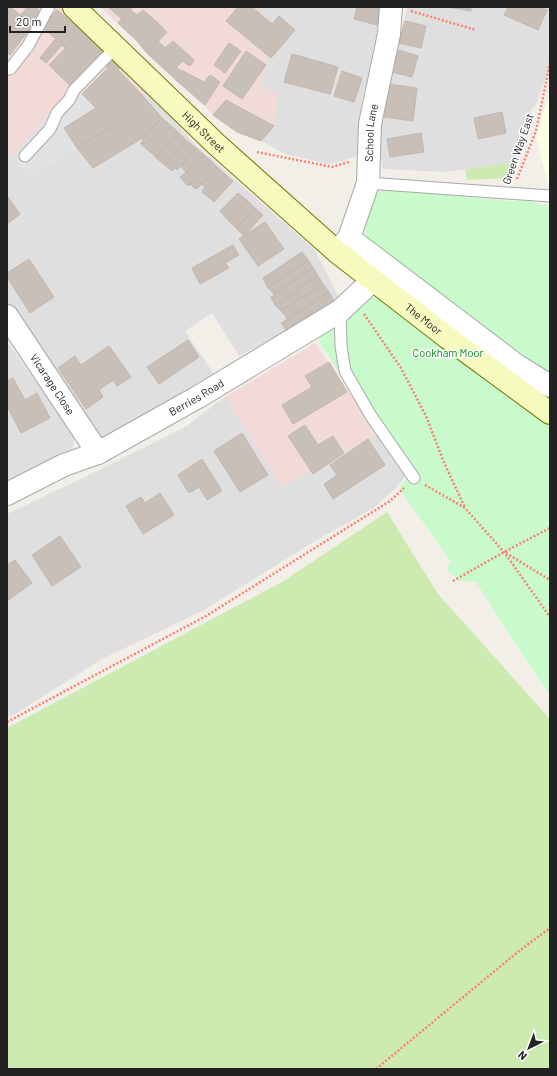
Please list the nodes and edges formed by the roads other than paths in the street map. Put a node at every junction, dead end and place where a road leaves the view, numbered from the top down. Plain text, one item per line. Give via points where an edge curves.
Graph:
1 (49, 7) edge
2 (74, 7) edge
3 (398, 8) edge
4 (115, 48) junction
5 (7, 69) edge
6 (25, 156) dead end
7 (368, 182) junction
8 (550, 196) edge
9 (343, 245) junction
10 (373, 280) junction
11 (340, 311) junction
12 (7, 316) edge
13 (550, 386) edge
14 (550, 413) edge
15 (98, 453) junction
16 (414, 478) road end
17 (7, 494) edge

1 - 5 lane via 28,46 10,69
2 - 4 main road, High Street
3 - 7 street, School Lane via 389,34 370,124
4 - 6 lane via 74,90 57,113 50,129
4 - 9 main road, High Street via 216,144
7 - 8 lane
7 - 9 street, School Lane
9 - 10 main road, The Moor
9 - 13 street
10 - 11 street, Berries Road
10 - 14 main road, The Moor
11 - 15 street, Berries Road via 198,397
11 - 16 lane via 345,371 371,416
12 - 15 street, Vicarage Close
15 - 17 street, Berries Road via 64,465

